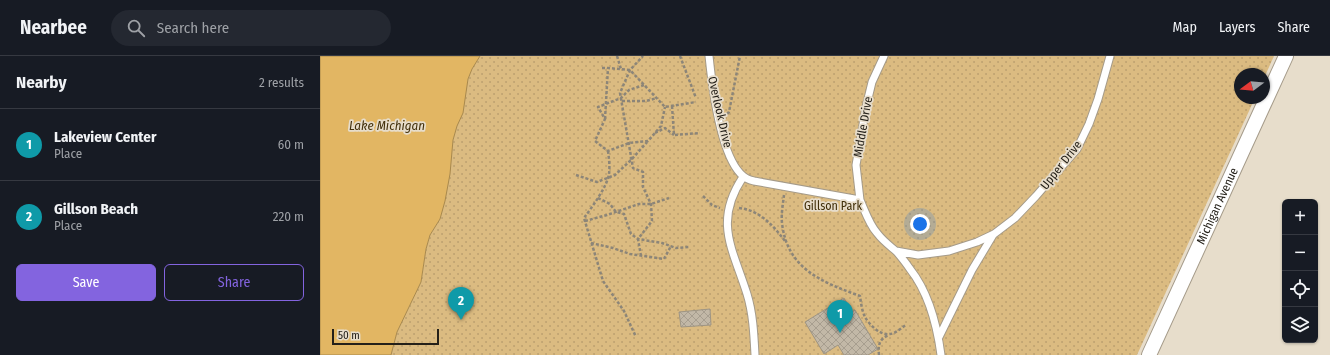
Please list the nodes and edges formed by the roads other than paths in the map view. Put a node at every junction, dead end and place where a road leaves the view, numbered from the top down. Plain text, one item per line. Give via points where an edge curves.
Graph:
1 (709, 56) edge
2 (884, 56) edge
3 (1110, 56) edge
4 (1286, 56) edge
5 (743, 177) junction
6 (860, 200) junction
7 (994, 234) junction
8 (896, 251) junction
9 (939, 337) junction
10 (754, 355) edge
11 (941, 355) edge
12 (1149, 355) edge

1 - 5 lane, Overlook Drive via 724,142 735,168
2 - 6 lane, Middle Drive via 872,82 856,165
3 - 7 lane, Upper Drive via 1090,124 1077,149 1015,218
4 - 12 street, Michigan Avenue
5 - 6 lane
5 - 10 lane via 735,189 727,219 727,233 747,295
6 - 8 lane via 876,232
7 - 8 lane via 949,251 918,255
7 - 9 lane via 972,270
8 - 9 lane via 922,288
9 - 11 lane

